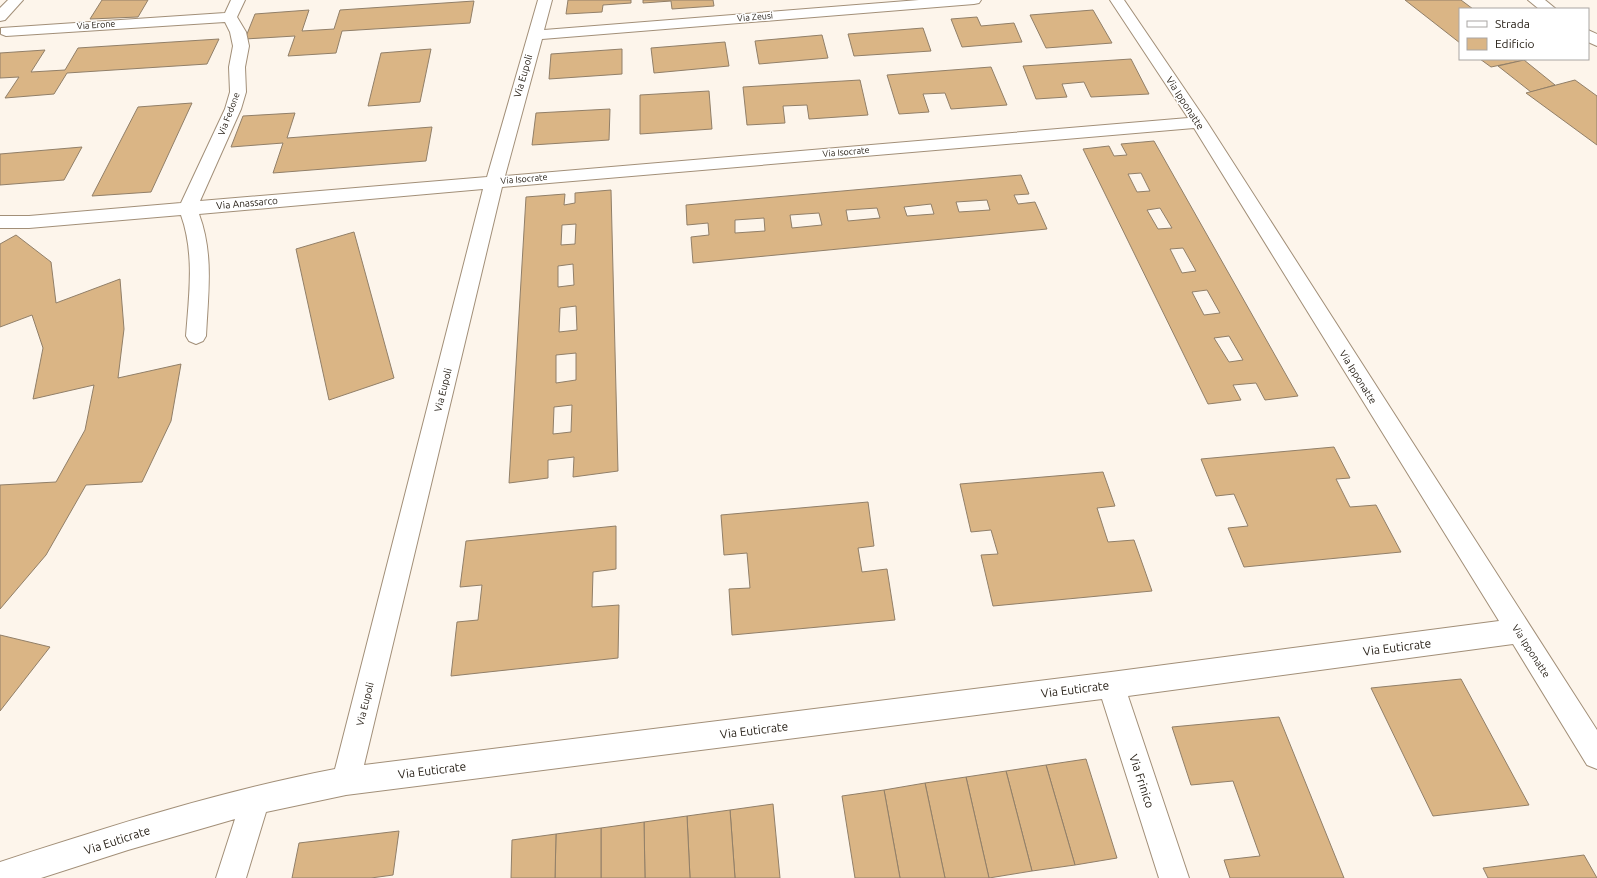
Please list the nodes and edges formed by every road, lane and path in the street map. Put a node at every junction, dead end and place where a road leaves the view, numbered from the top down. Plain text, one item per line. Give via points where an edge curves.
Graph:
1 (16, 0) edge
2 (238, 0) edge
3 (545, 0) edge
4 (974, 0) edge
5 (1117, 0) edge
6 (1535, 0) edge
7 (1547, 8) edge
8 (0, 17) edge
9 (230, 17) junction
10 (6, 31) dead end
11 (535, 35) junction
12 (1199, 122) junction
13 (494, 182) junction
14 (188, 208) junction
15 (0, 222) edge
16 (196, 336) dead end
17 (1518, 631) junction
18 (1111, 685) junction
19 (1597, 755) edge
20 (346, 781) junction
21 (256, 799) junction
22 (0, 877) edge
23 (231, 878) edge
24 (1174, 878) edge

1 - 8 street
2 - 9 street
3 - 11 street, Via Eupoli
4 - 11 street, Via Zeusi
5 - 12 street, Via Ipponatte
6 - 7 street
9 - 10 street, Via Erone via 190,12
9 - 14 street, Via Fedone via 240,38 238,92 233,109
11 - 13 street, Via Eupoli
12 - 13 street, Via Isocrate
12 - 17 street, Via Ipponatte
13 - 14 street, Via Anassarco
13 - 20 street, Via Eupoli
14 - 15 street, Via Anassarco via 29,222
14 - 16 street via 197,234 200,269
17 - 18 street, Via Euticrate
17 - 19 street, Via Ipponatte
18 - 20 street, Via Euticrate
18 - 24 street, Via Frinico
20 - 21 street, Via Euticrate
21 - 22 street, Via Euticrate
21 - 23 street

